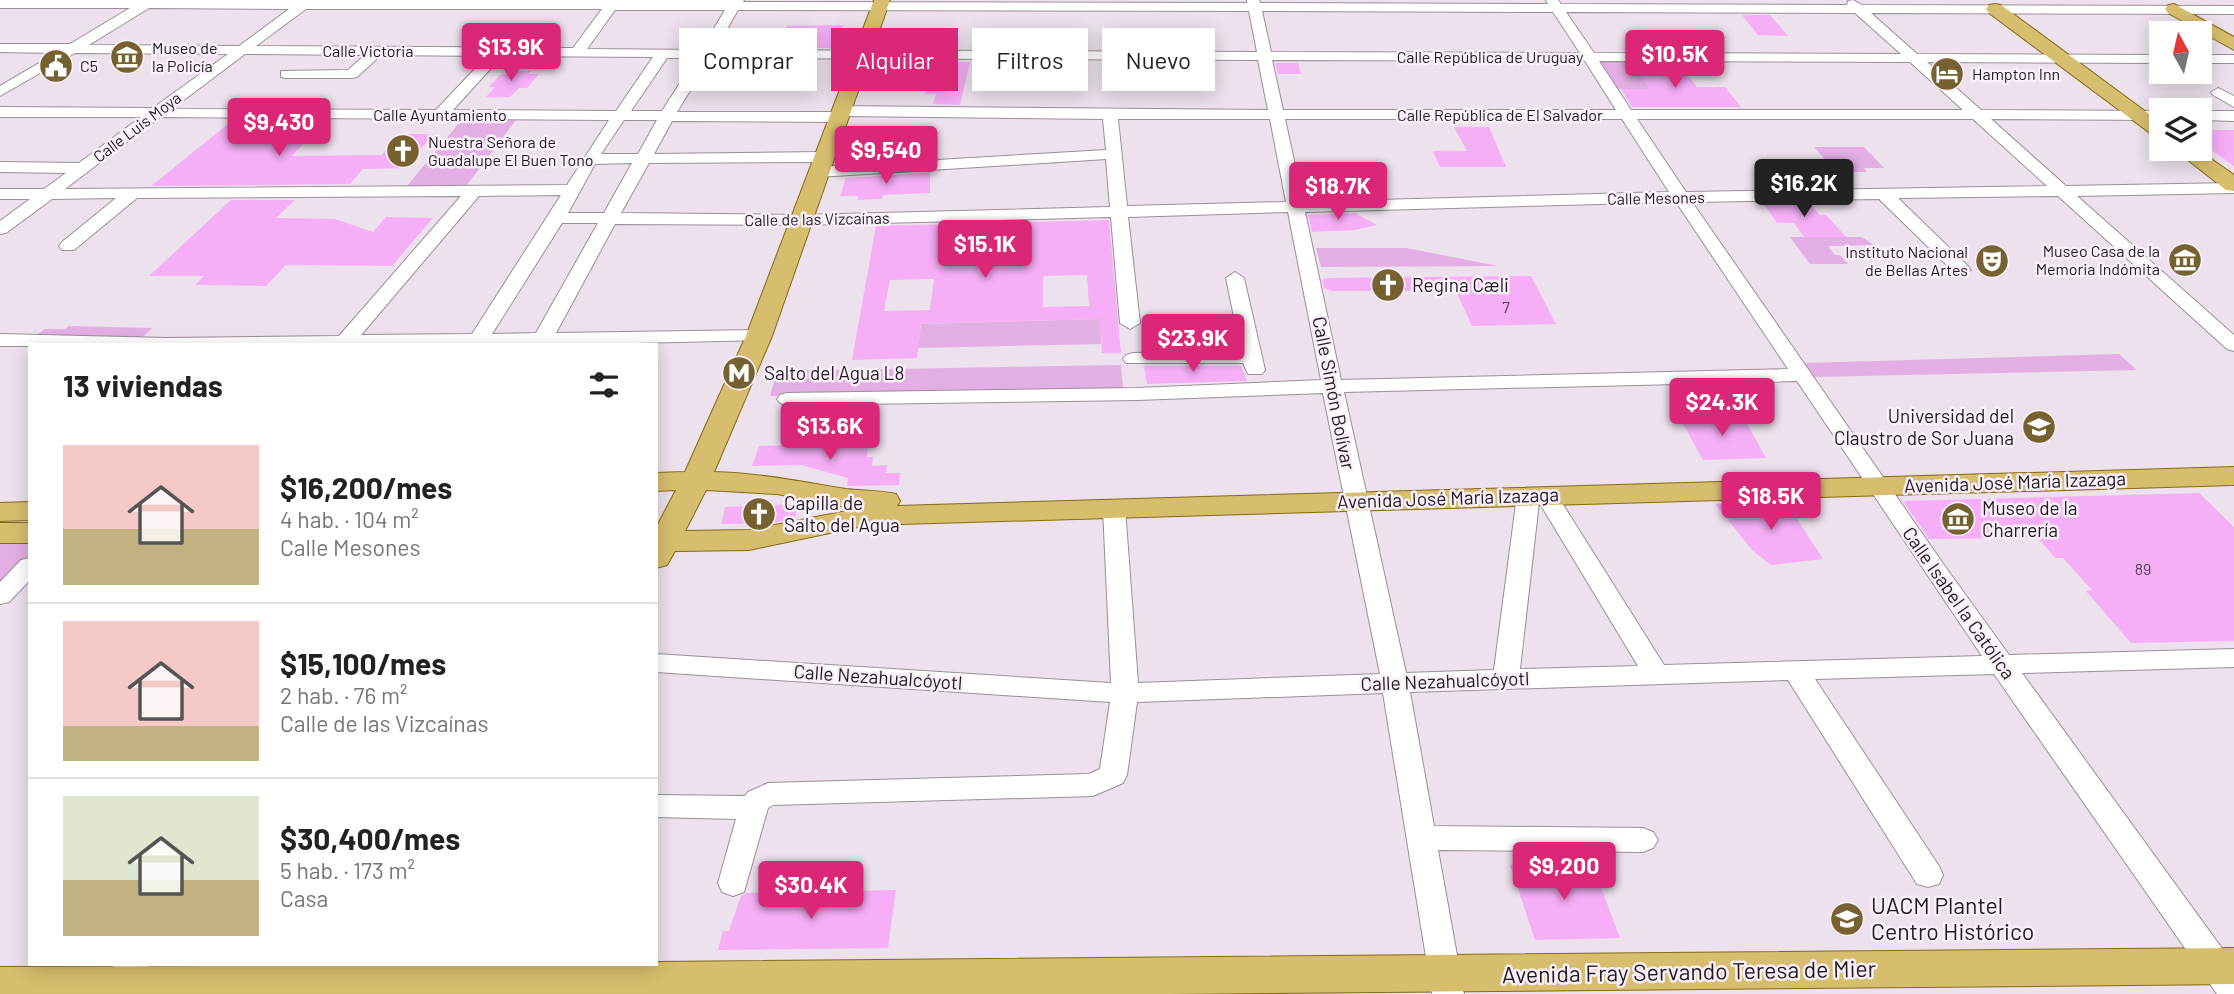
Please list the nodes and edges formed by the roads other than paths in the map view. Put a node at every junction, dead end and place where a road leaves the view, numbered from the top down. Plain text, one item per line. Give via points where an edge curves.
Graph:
1 (2157, 0) edge
2 (150, 2) edge
3 (305, 3) edge
4 (498, 3) edge
5 (557, 3) edge
6 (736, 3) edge
7 (1254, 3) edge
8 (0, 4) edge
9 (881, 4) edge
10 (1554, 4) edge
11 (1705, 4) edge
12 (1853, 4) edge
13 (1989, 5) edge
14 (611, 6) junction
15 (2174, 9) junction
16 (2234, 10) edge
17 (720, 28) edge
18 (872, 28) edge
19 (2234, 46) edge
20 (0, 48) edge
21 (73, 48) junction
22 (242, 50) junction
23 (313, 50) junction
24 (378, 51) junction
25 (498, 52) junction
26 (577, 52) junction
27 (664, 52) junction
28 (679, 52) edge
29 (958, 55) edge
30 (1265, 56) junction
31 (1589, 57) junction
32 (1913, 58) junction
33 (2212, 59) edge
34 (2149, 60) edge
35 (2234, 60) edge
36 (2070, 65) junction
37 (682, 91) edge
38 (847, 91) edge
39 (0, 92) edge
40 (2226, 92) edge
41 (2234, 103) edge
42 (0, 112) edge
43 (156, 113) junction
44 (838, 114) junction
45 (1111, 114) junction
46 (1277, 114) junction
47 (440, 115) junction
48 (1627, 115) junction
49 (1976, 115) junction
50 (2139, 115) junction
51 (2149, 115) edge
52 (618, 116) junction
53 (667, 116) junction
54 (2212, 116) edge
55 (2234, 116) edge
56 (2149, 123) edge
57 (1114, 155) junction
58 (590, 159) junction
59 (643, 159) junction
60 (2200, 161) edge
61 (820, 164) junction
62 (0, 167) edge
63 (83, 168) junction
64 (2234, 187) edge
65 (475, 190) junction
66 (573, 190) junction
67 (2061, 191) junction
68 (48, 193) junction
69 (133, 193) junction
70 (0, 194) edge
71 (1884, 194) junction
72 (1681, 197) junction
73 (1296, 206) junction
74 (1119, 213) junction
75 (557, 218) junction
76 (610, 218) junction
77 (801, 220) junction
78 (0, 229) edge
79 (68, 246) dead end
80 (1962, 270) dead end
81 (1235, 278) dead end
82 (1130, 323) dead end
83 (759, 336) junction
84 (0, 340) edge
85 (541, 341) edge
86 (477, 342) edge
87 (102, 343) edge
88 (344, 343) edge
89 (2234, 345) edge
90 (1252, 356) junction
91 (1133, 359) dead end
92 (1802, 375) junction
93 (1332, 386) junction
94 (1260, 389) junction
95 (787, 399) dead end
96 (2234, 463) edge
97 (2234, 476) edge
98 (696, 480) junction
99 (1874, 480) junction
100 (658, 482) edge
101 (1354, 494) junction
102 (1537, 495) junction
103 (1114, 508) junction
104 (28, 511) edge
105 (0, 512) edge
106 (0, 533) edge
107 (28, 533) edge
108 (659, 547) edge
109 (28, 568) edge
110 (0, 596) edge
111 (2234, 658) edge
112 (658, 663) edge
113 (2001, 665) junction
114 (1795, 670) junction
115 (1656, 674) junction
116 (1506, 679) junction
117 (1395, 684) junction
118 (1125, 693) junction
119 (658, 806) edge
120 (754, 808) junction
121 (1422, 838) junction
122 (1643, 840) dead end
123 (1928, 875) dead end
124 (733, 883) dead end
125 (2228, 975) edge
126 (432, 980) edge
127 (122, 981) edge
128 (1446, 984) edge
129 (0, 986) edge

1 - 15 street
2 - 3 street
2 - 8 street
2 - 21 street
3 - 4 street
3 - 22 street, Calle Luis Moya
4 - 5 street
5 - 14 street
6 - 9 street
6 - 14 street
6 - 17 street
7 - 9 street
7 - 10 street
7 - 30 street, Calle Simón Bolívar
9 - 18 main road
10 - 11 street
10 - 31 street, Calle Isabel la Católica
11 - 12 street
12 - 13 street
12 - 32 street
13 - 15 street
13 - 36 main road
14 - 26 street
15 - 16 street
15 - 19 main road
20 - 21 street, Calle Victoria
21 - 22 street, Calle Victoria
21 - 39 street
22 - 23 street, Calle Victoria
22 - 43 street, Calle Luis Moya
23 - 24 street, Calle Victoria
23 - 24 street via 286,74 352,74
24 - 25 street, Calle Victoria
25 - 26 street, Calle Victoria
25 - 47 street
26 - 27 street, Calle Victoria
27 - 28 street, Calle Victoria
27 - 52 street
29 - 30 street, Calle República de Uruguay
30 - 31 street, Calle República de Uruguay
30 - 46 street, Calle Simón Bolívar
31 - 32 street, Calle República de Uruguay
31 - 48 street, Calle Isabel la Católica
32 - 36 street, Calle República de Uruguay
32 - 49 street
33 - 35 street
34 - 36 street, Calle República de Uruguay
36 - 50 main road
37 - 53 street
38 - 44 main road
40 - 41 street
42 - 43 street, Calle Ayuntamiento
43 - 47 street, Calle Ayuntamiento
43 - 63 street, Calle Luis Moya
44 - 45 street, Calle República de El Salvador
44 - 53 street, Calle Ayuntamiento
44 - 61 main road
45 - 46 street, Calle República de El Salvador
45 - 57 street
46 - 48 street, Calle República de El Salvador
46 - 73 street, Calle Simón Bolívar
47 - 52 street, Calle Ayuntamiento
48 - 49 street, Calle República de El Salvador
48 - 72 street, Calle Isabel la Católica
49 - 50 street, Calle República de El Salvador
49 - 67 street
50 - 51 street, Calle República de El Salvador
50 - 56 main road
52 - 53 street, Calle Ayuntamiento
52 - 58 street
53 - 59 street
54 - 55 street
57 - 61 street
57 - 74 street
58 - 59 street
58 - 66 street
59 - 61 street
59 - 76 street
60 - 64 main road
61 - 77 main road
62 - 63 street
63 - 68 street, Calle Luis Moya
64 - 67 street, Calle Mesones
65 - 66 street
65 - 69 street
65 - 88 street
66 - 75 street
67 - 71 street, Calle Mesones
67 - 89 street
68 - 69 street
68 - 70 street
68 - 78 street, Calle Luis Moya
69 - 79 street
71 - 72 street, Calle Mesones
71 - 80 street
72 - 73 street, Calle Mesones
72 - 92 street, Calle Isabel la Católica
73 - 74 street, Calle Mesones
73 - 93 street, Calle Simón Bolívar
74 - 77 street, Calle de las Vizcaínas
74 - 82 street
75 - 76 street, Calle de las Vizcaínas
75 - 86 street
76 - 77 street, Calle de las Vizcaínas
76 - 85 street
77 - 83 main road
81 - 90 street
83 - 85 street
83 - 98 main road
84 - 87 street
85 - 86 street
86 - 88 street
90 - 91 street
90 - 94 street
92 - 93 street
92 - 99 street, Calle Isabel la Católica
93 - 94 street
93 - 101 street, Calle Simón Bolívar
94 - 95 street
96 - 99 main road, Avenida José María Izazaga
97 - 99 main road, Avenida José María Izazaga
98 - 100 main road, Avenida José María Izazaga
98 - 101 main road, Avenida José María Izazaga via 776,485 870,502
98 - 108 main road
99 - 101 main road, Avenida José María Izazaga
99 - 102 main road, Avenida José María Izazaga
99 - 113 street, Calle Isabel la Católica
101 - 102 main road, Avenida José María Izazaga
101 - 103 main road, Avenida José María Izazaga
101 - 117 street, Calle Simón Bolívar
102 - 115 street
102 - 116 street
103 - 108 main road, Avenida José María Izazaga via 867,516 749,540
103 - 118 street
104 - 105 main road
106 - 107 main road
109 - 110 street
111 - 113 street, Calle Nezahualcóyotl
112 - 118 street, Calle Nezahualcóyotl
113 - 114 street, Calle Nezahualcóyotl
113 - 125 street, Calle Isabel la Católica
114 - 115 street, Calle Nezahualcóyotl
114 - 123 street
115 - 116 street, Calle Nezahualcóyotl
116 - 117 street, Calle Nezahualcóyotl
117 - 118 street, Calle Nezahualcóyotl
117 - 121 street, Calle Simón Bolívar
118 - 120 street via 1116,765 1112,775 1093,785 779,792 758,800
119 - 120 street
120 - 124 street
121 - 122 street
121 - 128 street, Calle Simón Bolívar
125 - 128 main road, Avenida Fray Servando Teresa de Mier
126 - 127 main road, Avenida Fray Servando Teresa de Mier
126 - 128 main road, Avenida Fray Servando Teresa de Mier
127 - 129 main road, Avenida Fray Servando Teresa de Mier

